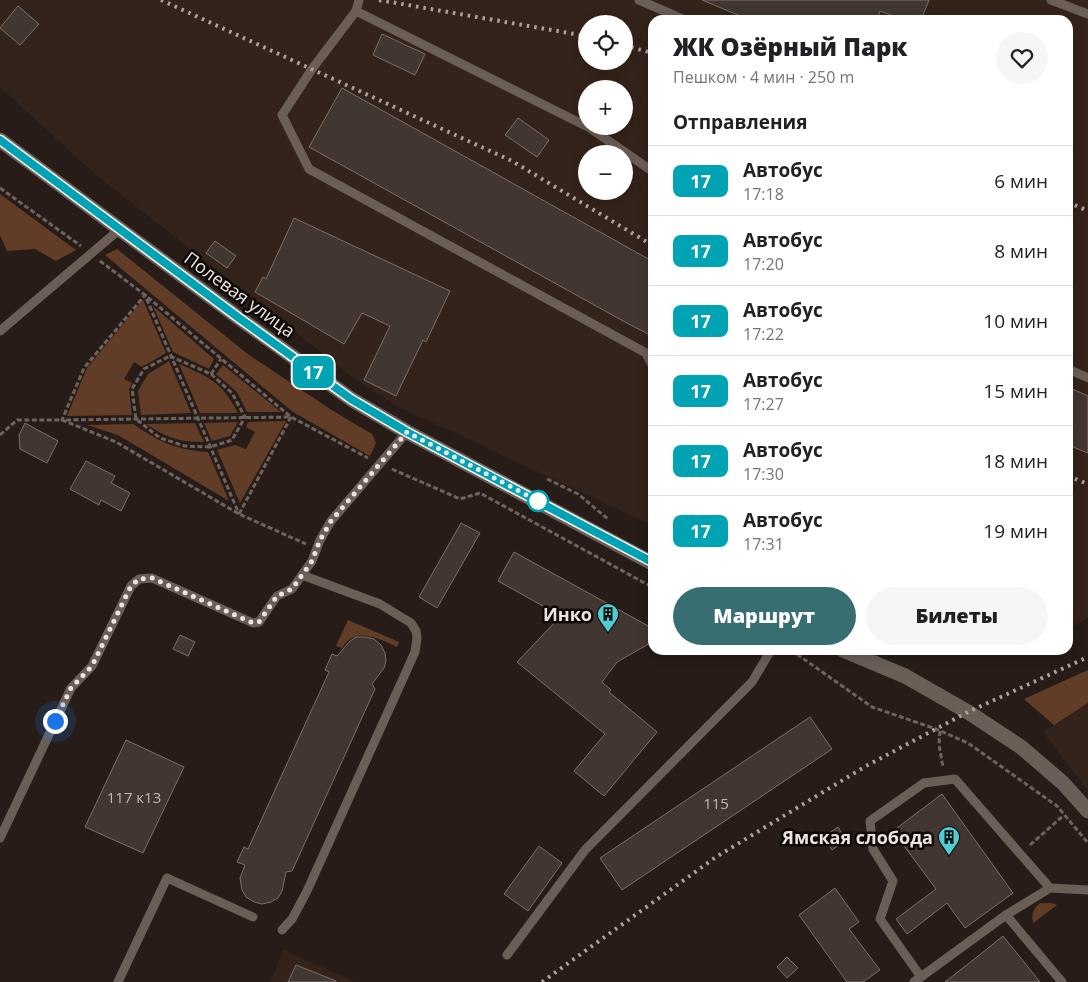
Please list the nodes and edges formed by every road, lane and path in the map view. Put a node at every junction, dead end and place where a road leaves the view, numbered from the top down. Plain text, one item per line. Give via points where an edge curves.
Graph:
1 (359, 0) edge
2 (639, 0) edge
3 (1051, 0) edge
4 (356, 11) junction
5 (1088, 14) edge
6 (674, 15) edge
7 (578, 122) edge
8 (600, 135) edge
9 (0, 140) edge
10 (648, 168) edge
11 (0, 188) edge
12 (120, 229) junction
13 (92, 254) junction
14 (145, 295) junction
15 (0, 332) edge
16 (170, 356) junction
17 (648, 357) edge
18 (222, 359) junction
19 (1073, 371) edge
20 (211, 374) junction
21 (1088, 378) edge
22 (245, 417) junction
23 (291, 417) junction
24 (198, 418) junction
25 (136, 419) junction
26 (62, 420) junction
27 (407, 432) junction
28 (0, 435) edge
29 (210, 447) junction
30 (380, 464) junction
31 (239, 514) junction
32 (317, 549) junction
33 (648, 560) edge
34 (302, 575) junction
35 (648, 585) edge
36 (768, 655) edge
37 (798, 655) edge
38 (855, 655) edge
39 (940, 731) junction
40 (941, 759) dead end
41 (1088, 811) edge
42 (1064, 815) junction
43 (0, 838) edge
44 (1088, 843) edge
45 (1020, 854) junction
46 (1050, 888) junction
47 (1088, 890) edge
48 (1006, 915) junction
49 (253, 917) dead end
50 (282, 930) dead end
51 (507, 955) dead end
52 (917, 980) edge
53 (118, 982) edge
54 (1062, 982) edge

1 - 4 lane
2 - 6 lane
3 - 5 lane
4 - 7 lane
4 - 17 lane via 282,115 309,169 646,353
8 - 10 lane
9 - 12 street, Полевая улица
11 - 13 path
12 - 13 lane
12 - 27 street, Полевая улица via 351,399
13 - 14 path
13 - 15 lane
14 - 16 path
14 - 18 path
14 - 26 path via 84,368
16 - 20 path
16 - 24 path
16 - 25 path via 144,369 132,389
18 - 20 path
18 - 23 path
19 - 21 lane
20 - 22 path via 232,393
22 - 23 path
22 - 24 path
22 - 29 path via 232,440
23 - 30 path
23 - 31 path
24 - 25 path
24 - 29 path
25 - 26 path
25 - 29 path via 160,438 185,446
26 - 28 path via 17,420
26 - 31 path via 116,442
27 - 30 lane
27 - 33 street, Полевая улица
29 - 31 path
30 - 32 lane via 331,521
30 - 35 path via 460,499 480,492
31 - 32 path
32 - 34 lane
34 - 43 lane via 292,589 277,596 259,622 253,623 152,578 139,579 131,586 92,666 71,688
34 - 50 lane via 380,604 410,623 416,631 417,643 307,891
36 - 51 lane via 752,682 585,850
37 - 39 path via 872,707
38 - 41 street via 905,676 1021,747 1063,783
39 - 40 path
39 - 42 path via 968,744 1057,806
42 - 44 path
42 - 45 path
45 - 46 lane
45 - 52 lane via 955,779 924,783 870,821 872,849 893,881 880,919
46 - 47 lane
46 - 48 lane
48 - 52 lane
48 - 54 lane
49 - 53 lane via 166,878

